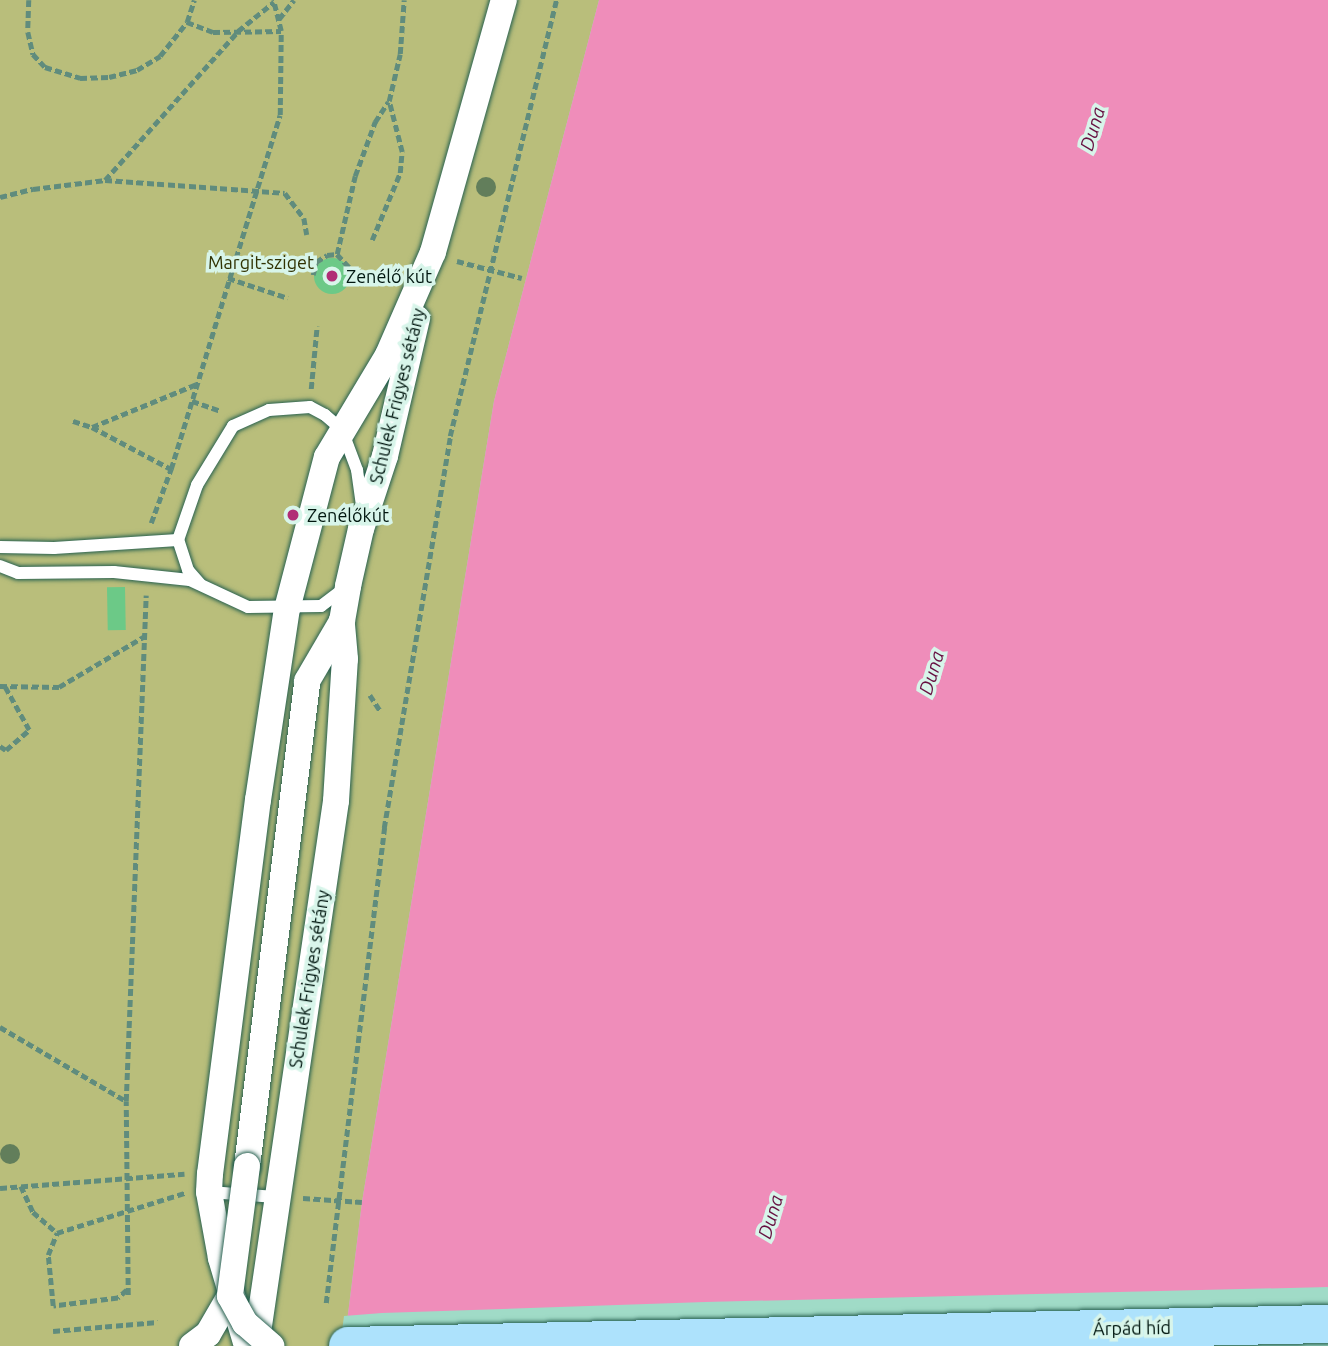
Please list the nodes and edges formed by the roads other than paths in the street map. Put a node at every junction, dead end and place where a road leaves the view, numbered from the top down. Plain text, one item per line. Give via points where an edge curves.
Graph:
1 (503, 0) edge
2 (433, 252) junction
3 (342, 430) junction
4 (361, 528) junction
5 (178, 540) junction
6 (0, 547) edge
7 (0, 566) edge
8 (200, 584) junction
9 (348, 586) junction
10 (287, 609) junction
11 (342, 621) junction
12 (307, 681) junction
13 (202, 1183) junction
14 (245, 1195) junction
15 (276, 1197) junction
16 (236, 1265) dead end
17 (230, 1296) junction
18 (1328, 1324) edge
19 (192, 1346) edge
20 (247, 1346) edge
21 (256, 1346) edge
22 (271, 1346) edge
23 (348, 1346) edge

1 - 2 street, Schulek Frigyes sétány
2 - 3 street, Schulek Frigyes sétány via 388,355
2 - 4 street, Schulek Frigyes sétány via 386,456
3 - 4 lane via 357,470
3 - 5 lane via 310,407 269,410 233,426 197,485
3 - 10 street, Schulek Frigyes sétány via 327,457
4 - 9 street, Schulek Frigyes sétány
5 - 6 lane
5 - 8 lane via 188,570
7 - 8 lane via 18,573 137,575
8 - 10 lane via 248,607
9 - 10 lane via 321,606
9 - 11 street, Schulek Frigyes sétány
10 - 12 street, Schulek Frigyes sétány
10 - 13 street, Schulek Frigyes sétány via 213,1144
11 - 12 street, Schulek Frigyes sétány
11 - 15 street, Schulek Frigyes sétány via 345,659 336,801
12 - 17 street, Schulek Frigyes sétány, bridge
13 - 14 lane
13 - 20 street, Schulek Frigyes sétány
14 - 15 lane
14 - 16 lane
15 - 21 street, Schulek Frigyes sétány
17 - 19 street, Schulek Frigyes sétány via 208,1334
17 - 22 street, bridge via 245,1324
18 - 23 main road, Árpád híd

